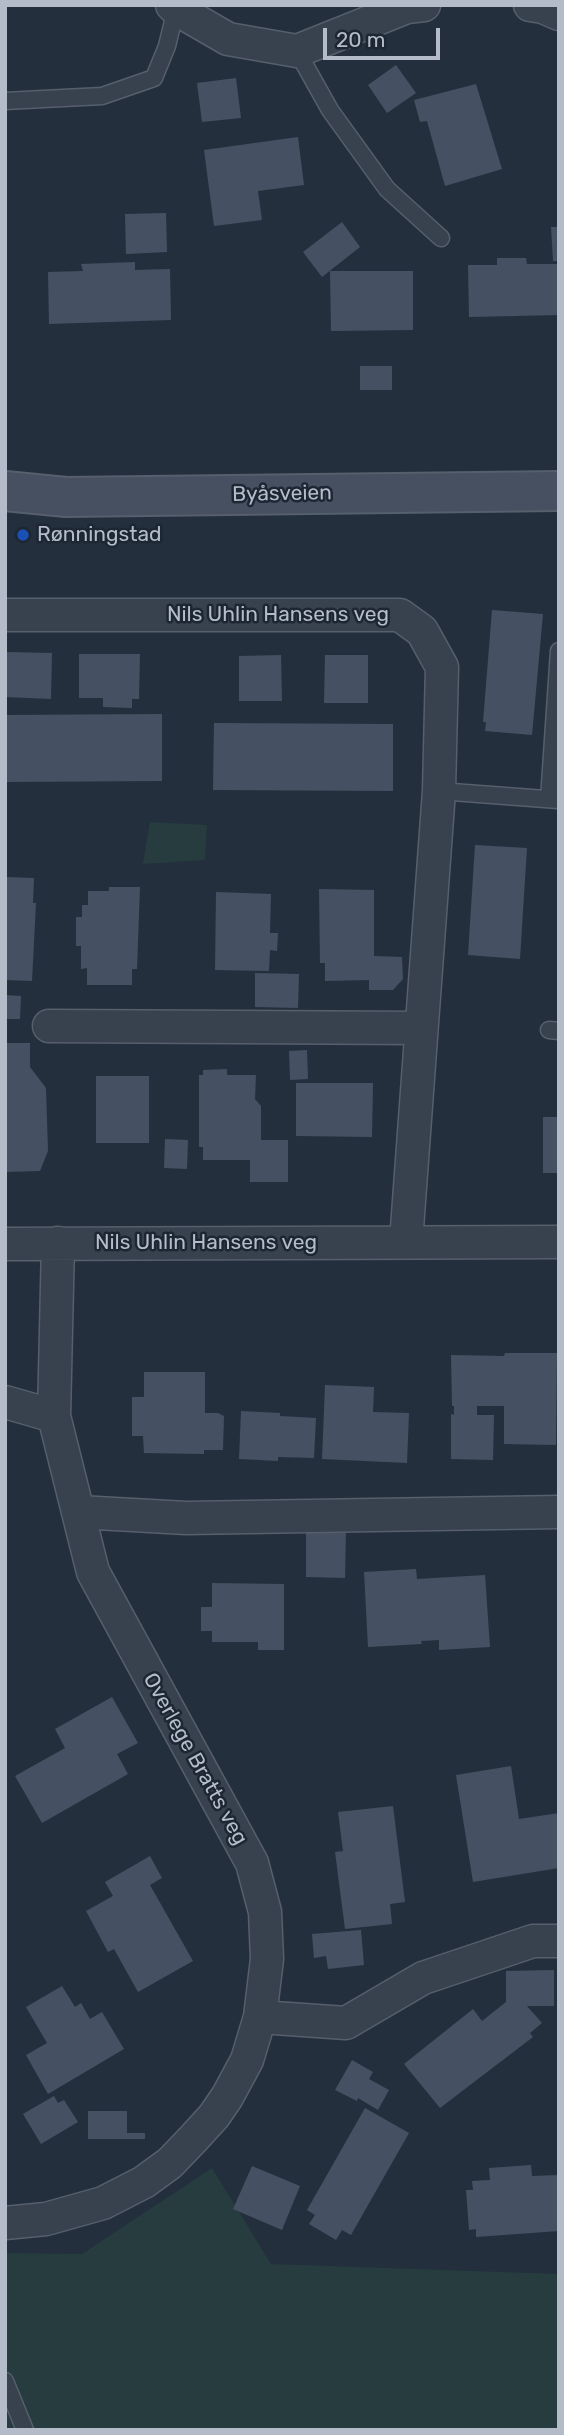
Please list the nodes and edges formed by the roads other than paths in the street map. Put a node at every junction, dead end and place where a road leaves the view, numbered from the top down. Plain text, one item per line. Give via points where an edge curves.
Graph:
1 (424, 5) edge
2 (530, 5) edge
3 (174, 7) edge
4 (559, 14) edge
5 (298, 51) junction
6 (5, 101) edge
7 (441, 238) dead end
8 (5, 491) edge
9 (559, 491) edge
10 (5, 615) edge
11 (559, 651) edge
12 (439, 791) junction
13 (554, 800) edge
14 (49, 1026) dead end
15 (421, 1028) junction
16 (406, 1242) junction
17 (559, 1242) edge
18 (58, 1243) junction
19 (5, 1244) edge
20 (5, 1402) edge
21 (54, 1416) junction
22 (79, 1512) junction
23 (559, 1512) edge
24 (559, 1941) edge
25 (260, 2017) junction
26 (5, 2223) edge
27 (5, 2381) edge
28 (25, 2430) edge

1 - 5 street via 407,7
2 - 4 street
3 - 5 street via 228,40
3 - 6 lane via 167,46 154,78 103,96
5 - 7 lane via 330,110 387,189
8 - 9 main road, Byåsveien via 66,497
10 - 12 street, Nils Uhlin Hansens veg via 400,615 422,631 442,667
11 - 13 lane
12 - 13 lane
12 - 15 street, Nils Uhlin Hansens veg
14 - 15 street
15 - 16 street, Nils Uhlin Hansens veg
16 - 17 street, Nils Uhlin Hansens veg
16 - 18 street, Nils Uhlin Hansens veg
18 - 19 street, Nils Uhlin Hansens veg
18 - 21 street, Overlege Bratts veg
20 - 21 street
21 - 22 street, Overlege Bratts veg
22 - 23 street via 186,1518
22 - 25 street, Overlege Bratts veg via 93,1572 252,1863 265,1912 267,1959
24 - 25 street via 533,1941 423,1978 346,2023
25 - 26 street, Overlege Bratts veg via 247,2060 227,2097 170,2163 103,2203 46,2219
27 - 28 lane

